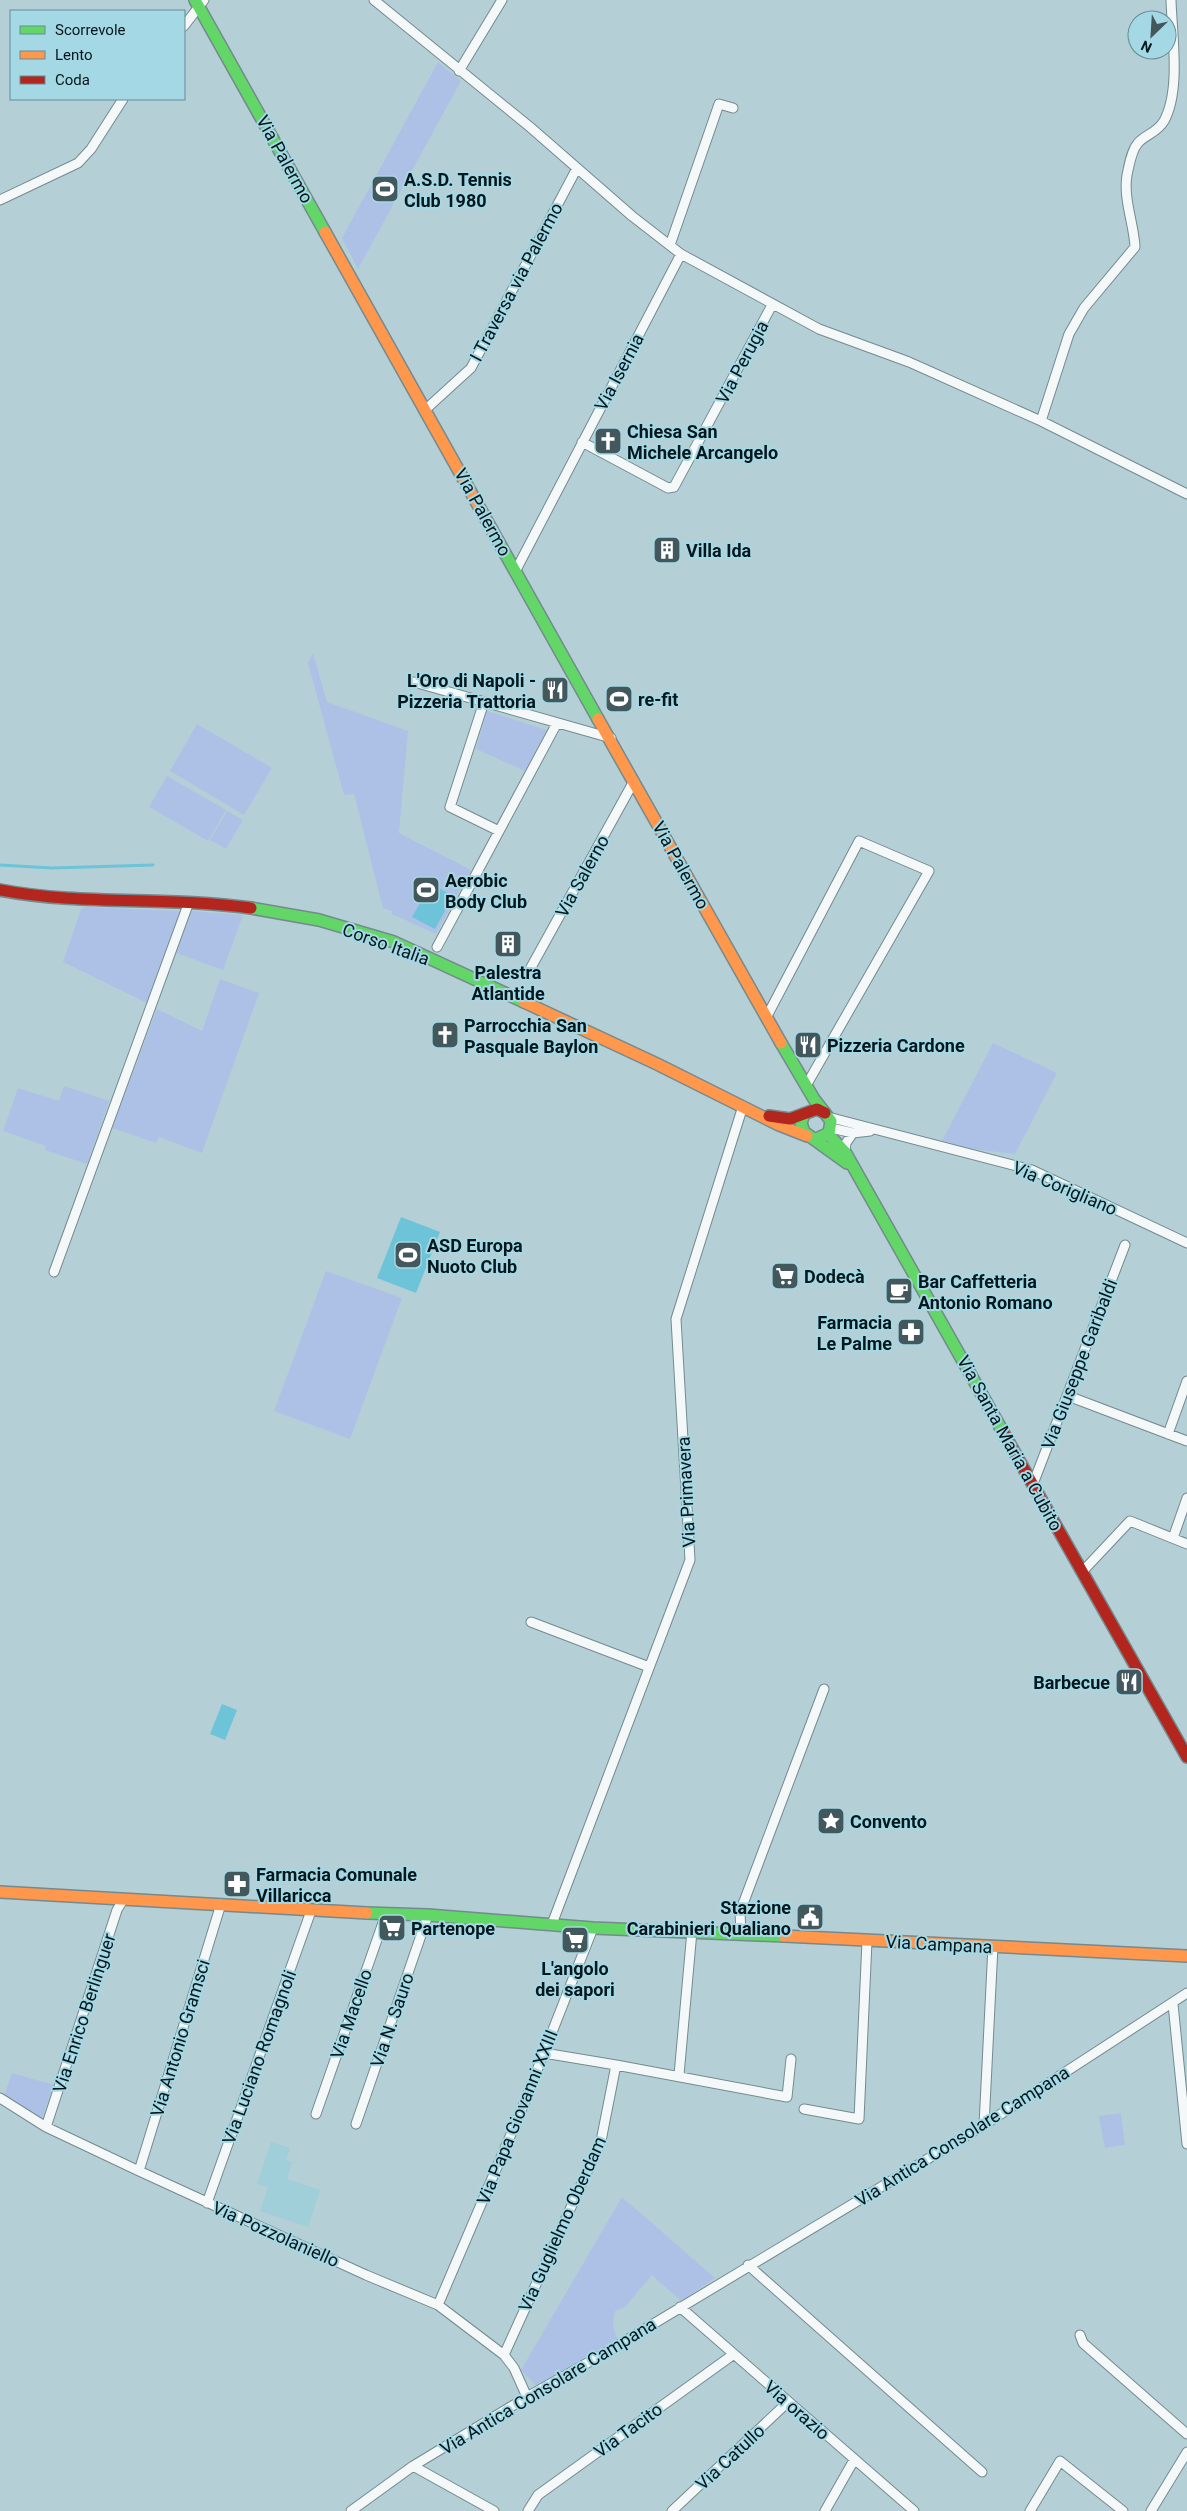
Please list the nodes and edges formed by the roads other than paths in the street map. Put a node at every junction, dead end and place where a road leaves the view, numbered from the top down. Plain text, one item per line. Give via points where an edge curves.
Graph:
1 (374, 0) edge
2 (502, 0) edge
3 (1171, 0) edge
4 (199, 2) edge
5 (185, 24) edge
6 (458, 71) junction
7 (123, 100) edge
8 (733, 108) dead end
9 (577, 168) junction
10 (0, 200) edge
11 (670, 245) junction
12 (681, 254) junction
13 (772, 305) junction
14 (425, 410) junction
15 (1041, 421) junction
16 (582, 442) junction
17 (1187, 494) edge
18 (516, 570) junction
19 (414, 682) dead end
20 (484, 702) junction
21 (557, 723) junction
22 (611, 738) junction
23 (634, 781) junction
24 (499, 831) junction
25 (0, 890) edge
26 (190, 902) junction
27 (437, 946) dead end
28 (529, 971) dead end
29 (766, 1018) junction
30 (807, 1084) junction
31 (743, 1106) junction
32 (806, 1113) junction
33 (827, 1115) junction
34 (830, 1131) junction
35 (881, 1132) junction
36 (852, 1133) junction
37 (812, 1138) junction
38 (845, 1152) junction
39 (859, 1176) junction
40 (1187, 1243) edge
41 (1125, 1245) dead end
42 (54, 1272) dead end
43 (1187, 1381) edge
44 (1068, 1396) junction
45 (1168, 1434) junction
46 (1187, 1441) edge
47 (1033, 1484) junction
48 (1187, 1498) edge
49 (1173, 1538) junction
50 (1187, 1544) edge
51 (1082, 1572) junction
52 (531, 1622) dead end
53 (650, 1667) junction
54 (824, 1689) dead end
55 (1187, 1757) edge
56 (0, 1892) edge
57 (123, 1900) junction
58 (220, 1904) junction
59 (311, 1911) junction
60 (386, 1914) junction
61 (428, 1915) junction
62 (552, 1924) junction
63 (593, 1928) junction
64 (692, 1931) junction
65 (741, 1933) junction
66 (867, 1941) junction
67 (993, 1946) junction
68 (1187, 1956) edge
69 (1187, 1993) edge
70 (1173, 2004) junction
71 (544, 2053) junction
72 (791, 2059) dead end
73 (616, 2065) junction
74 (680, 2075) junction
75 (0, 2098) edge
76 (804, 2109) dead end
77 (316, 2114) dead end
78 (1186, 2121) edge
79 (356, 2124) dead end
80 (984, 2126) junction
81 (46, 2127) junction
82 (1187, 2144) edge
83 (139, 2172) junction
84 (207, 2203) junction
85 (748, 2265) junction
86 (438, 2305) junction
87 (680, 2307) junction
88 (1080, 2335) dead end
89 (734, 2354) junction
90 (504, 2355) junction
91 (527, 2397) junction
92 (788, 2402) junction
93 (1187, 2434) edge
94 (1187, 2452) edge
95 (854, 2460) junction
96 (413, 2466) junction
97 (982, 2472) dead end
98 (351, 2511) edge
99 (494, 2511) edge
100 (528, 2511) edge
101 (672, 2511) edge
102 (825, 2511) edge
103 (914, 2511) edge
104 (1030, 2511) edge
105 (1123, 2511) edge
106 (1151, 2511) edge

1 - 6 street
2 - 6 street
3 - 15 street via 1173,56 1170,109 1156,132 1138,142 1127,176 1135,248 1084,308 1069,334
4 - 5 street
4 - 14 main road, Via Palermo
6 - 9 street
7 - 10 street via 92,149 78,163
8 - 11 street via 719,104
9 - 11 street
9 - 14 street, I Traversa via Palermo via 470,368
11 - 12 street
12 - 13 street
12 - 16 street, Via Isernia
13 - 15 street via 819,330 909,362
13 - 16 street, Via Perugia via 674,486 668,488
14 - 18 main road, Via Palermo
15 - 17 street
16 - 18 street, Via Isernia
18 - 22 main road, Via Palermo
19 - 20 street
20 - 21 street
20 - 24 street via 450,807
21 - 22 street
21 - 24 street
22 - 23 main road, Via Palermo
23 - 28 street, Via Salerno
23 - 29 main road, Via Palermo
24 - 27 street
25 - 26 main road, Corso Italia via 77,900
26 - 31 main road, Corso Italia via 293,916 362,931 394,942
26 - 42 street
29 - 30 main road, Via Palermo
29 - 30 street via 859,840 929,871
30 - 32 main road
30 - 33 main road, Via Palermo
31 - 32 main road via 782,1119
31 - 37 main road via 779,1126
31 - 53 street, Via Primavera via 676,1319 690,1560
32 - 33 main road via 816,1109
32 - 37 main road via 801,1124
33 - 34 main road
33 - 35 street
34 - 36 street
34 - 37 main road via 821,1139
34 - 38 main road, Via Santa Maria a Cubito
35 - 36 street
35 - 40 street, Via Corigliano via 1032,1170
36 - 38 street
37 - 39 main road
38 - 39 main road, Via Santa Maria a Cubito
39 - 47 main road, Via Santa Maria a Cubito
41 - 44 street, Via Giuseppe Garibaldi
43 - 45 street
44 - 45 street
44 - 47 street, Via Giuseppe Garibaldi
45 - 46 street
47 - 51 main road, Via Santa Maria a Cubito
48 - 49 street
49 - 50 street
49 - 51 street via 1130,1521
51 - 55 main road, Via Santa Maria a Cubito
52 - 53 street
53 - 62 street, Via Primavera
54 - 65 street via 740,1912
56 - 57 main road, Via Campana
57 - 58 main road, Via Campana
57 - 81 street, Via Enrico Berlinguer
58 - 59 main road, Via Campana
58 - 83 street, Via Antonio Gramsci
59 - 60 main road, Via Campana
59 - 84 street, Via Luciano Romagnoli
60 - 61 main road, Via Campana
60 - 77 street, Via Macello
61 - 62 main road, Via Campana
61 - 79 street, Via N. Sauro
62 - 63 main road, Via Campana
63 - 64 main road, Via Campana
63 - 71 street, Via Papa Giovanni XXIII
64 - 65 main road, Via Campana
64 - 74 street
65 - 66 main road, Via Campana
66 - 67 main road, Via Campana
66 - 76 street via 859,2119
67 - 68 main road, Via Campana
67 - 80 street
69 - 70 street, Via Antica Consolare Campana
70 - 78 street
70 - 80 street, Via Antica Consolare Campana
71 - 73 street
71 - 86 street, Via Papa Giovanni XXIII
72 - 74 street via 787,2097
73 - 74 street
73 - 90 street, Via Guglielmo Oberdam via 601,2141
75 - 81 street, Via Pozzolaniello
78 - 82 street
80 - 85 street, Via Antica Consolare Campana
81 - 83 street, Via Pozzolaniello
83 - 84 street, Via Pozzolaniello
84 - 86 street, Via Pozzolaniello
85 - 87 street, Via Antica Consolare Campana
85 - 97 street
86 - 90 street, Via Pozzolaniello
87 - 89 street, Via orazio
87 - 91 street, Via Antica Consolare Campana
88 - 93 street via 1083,2343
89 - 92 street, Via orazio
89 - 100 street, Via Tacito via 538,2495
90 - 91 street, Via Pozzolaniello via 514,2368
91 - 96 street, Via Antica Consolare Campana
92 - 95 street, Via orazio
92 - 101 street, Via Catullo
94 - 106 street
95 - 102 street
95 - 103 street, Via orazio
96 - 98 street, Via Antica Consolare Campana
96 - 99 street
104 - 105 street via 1060,2461

